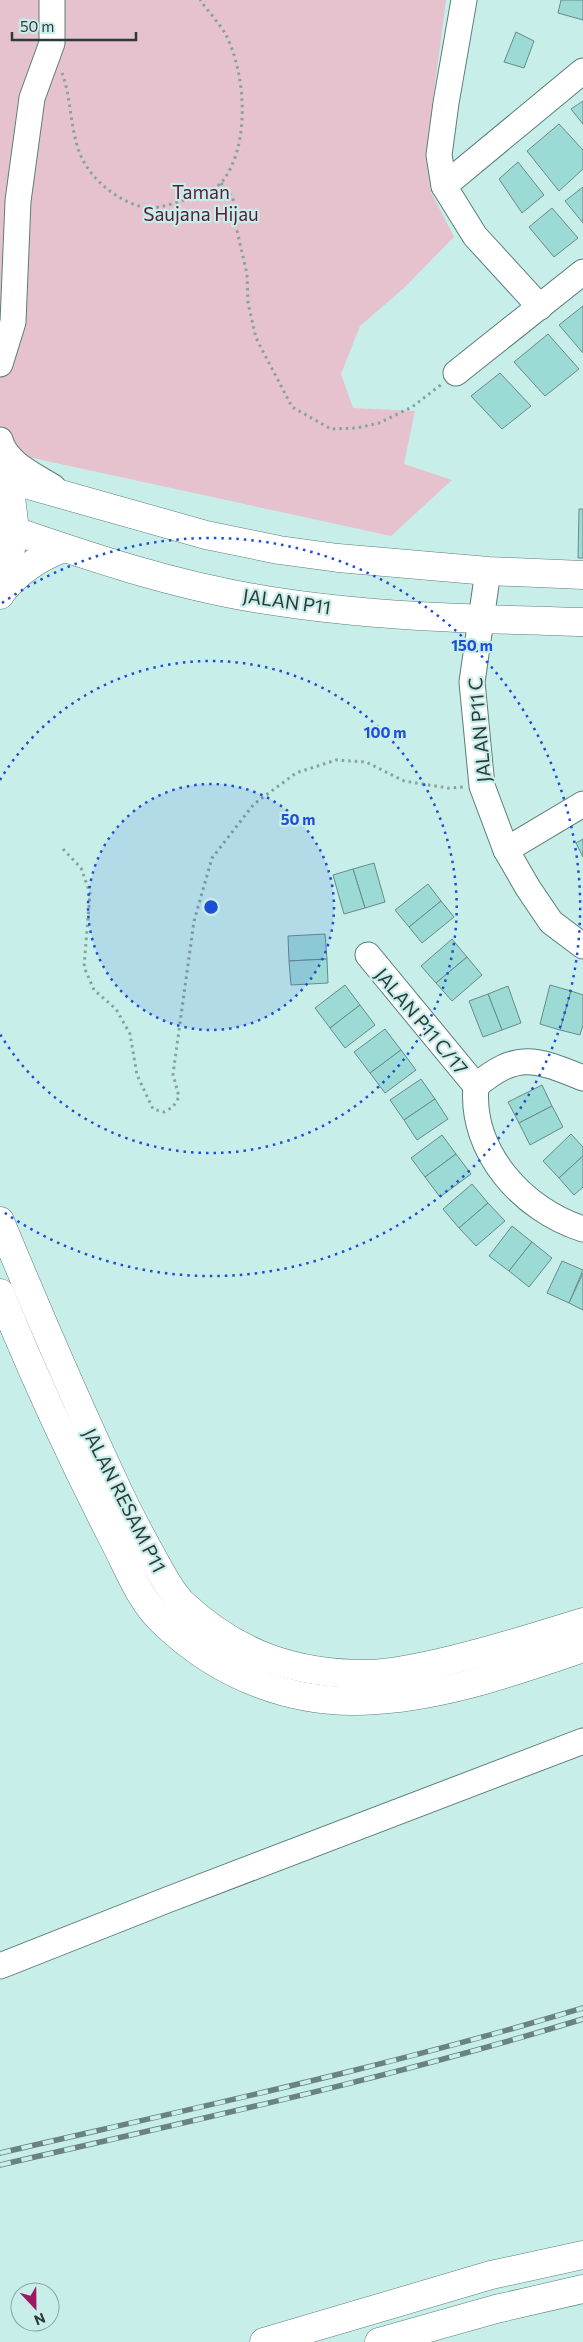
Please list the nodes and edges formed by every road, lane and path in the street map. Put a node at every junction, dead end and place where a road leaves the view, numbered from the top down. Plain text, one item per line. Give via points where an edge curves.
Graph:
1 (52, 0) edge
2 (200, 0) edge
3 (464, 0) edge
4 (52, 43) junction
5 (583, 71) edge
6 (221, 183) junction
7 (444, 186) junction
8 (583, 272) edge
9 (540, 307) junction
10 (0, 364) edge
11 (456, 373) joint
12 (0, 440) edge
13 (3, 483) edge
14 (64, 494) junction
15 (7, 529) edge
16 (64, 548) junction
17 (488, 572) junction
18 (583, 575) edge
19 (0, 594) edge
20 (480, 619) junction
21 (583, 622) edge
22 (482, 786) junction
23 (583, 804) edge
24 (62, 849) dead end
25 (506, 850) junction
26 (583, 946) edge
27 (368, 955) dead end
28 (583, 1078) edge
29 (476, 1086) junction
30 (0, 1221) edge
31 (583, 1229) edge
32 (0, 1293) edge
33 (583, 1622) edge
34 (583, 1648) edge
35 (583, 1741) edge
36 (0, 1966) edge
37 (583, 2255) edge
38 (583, 2289) edge
39 (264, 2342) edge
40 (380, 2342) edge

1 - 4 street
2 - 6 path via 224,33 240,72 242,129 234,159
3 - 7 street via 439,155
4 - 6 path via 67,85 72,126 86,166 111,194 148,208 192,198
4 - 10 street via 32,98 18,201 13,322
5 - 7 street
6 - 11 path via 233,198 256,338 292,407 331,429 357,428 379,423 412,407
7 - 9 street via 475,236
8 - 9 street
9 - 11 street
12 - 14 street via 10,457 23,469
13 - 14 main road
13 - 15 main road
14 - 17 main road via 206,535 279,550
15 - 16 main road, JALAN P11
15 - 19 main road
16 - 19 main road via 14,576
16 - 20 main road, JALAN P11 via 190,584 264,600 325,608
17 - 18 main road
17 - 20 street, JALAN P11 C
20 - 21 main road, JALAN P11
20 - 22 street, JALAN P11 C via 472,682
22 - 24 path via 448,788 404,781 366,762 336,760 296,772 254,804 212,858 194,921 185,976 173,1074 179,1097 173,1107 164,1112 153,1109 137,1075 130,1034 116,1009 94,990 84,967 90,893 81,868
22 - 25 street, JALAN P11 C
23 - 25 street
25 - 26 street, JALAN P11 C via 551,922
27 - 29 street, JALAN P11 C/17
28 - 29 street, JALAN P11 C/17 via 548,1064 526,1061 506,1065
29 - 31 street, JALAN P11 C/17 via 477,1113 487,1146 499,1169 543,1211
30 - 33 main road, JALAN RESAM P11 via 49,1342 129,1515 162,1575 180,1601 234,1643 298,1669 374,1674 485,1653
32 - 34 main road, JALAN RESAM P11 via 73,1462 140,1590 159,1619 221,1667 290,1695 336,1701 375,1700 416,1696 492,1679
35 - 36 street
37 - 39 main road via 491,2275
38 - 40 main road via 496,2309

